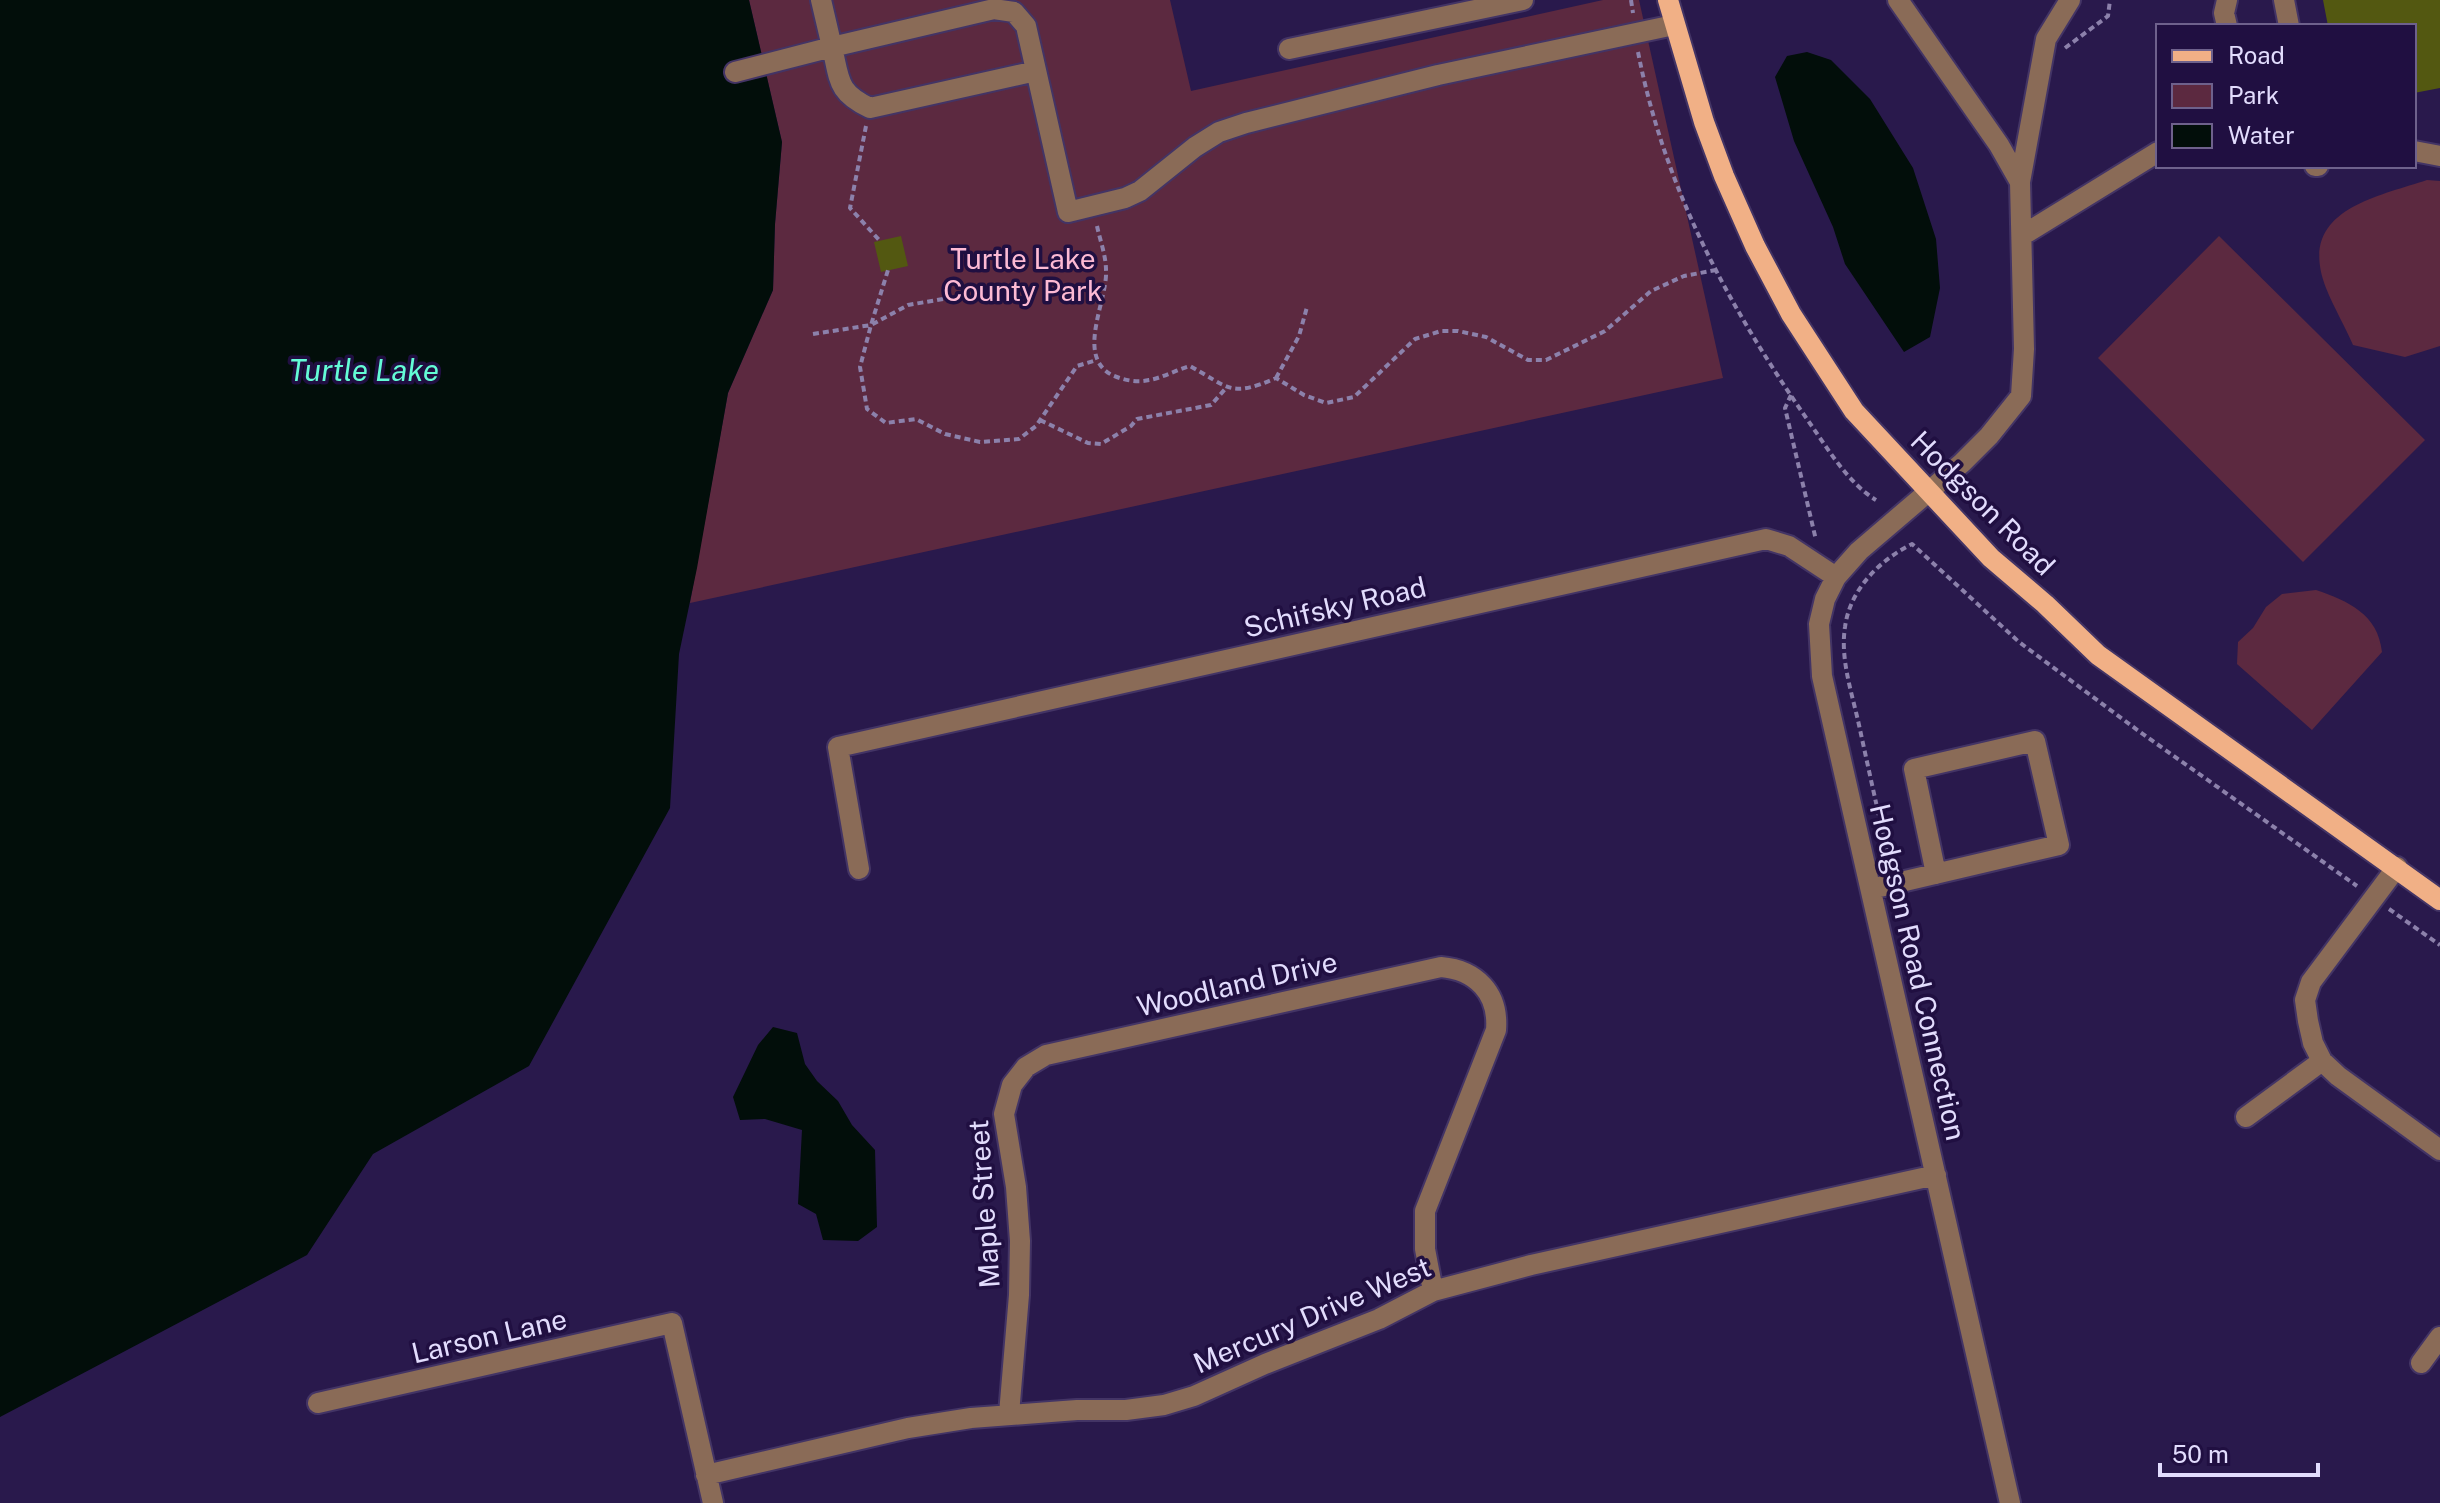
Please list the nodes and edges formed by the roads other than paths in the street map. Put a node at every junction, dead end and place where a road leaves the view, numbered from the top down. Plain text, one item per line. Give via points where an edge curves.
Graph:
1 (821, 0) edge
2 (1523, 0) edge
3 (1668, 0) edge
4 (1898, 0) edge
5 (2070, 0) edge
6 (2227, 0) edge
7 (2284, 0) edge
8 (2227, 24) edge
9 (2289, 24) edge
10 (1674, 25) junction
11 (832, 47) junction
12 (1289, 49) dead end
13 (1036, 71) junction
14 (735, 72) dead end
15 (2416, 151) edge
16 (2156, 153) edge
17 (2440, 156) edge
18 (2020, 182) junction
19 (2023, 235) junction
20 (1929, 492) junction
21 (1836, 577) junction
22 (2397, 867) junction
23 (859, 869) dead end
24 (1936, 874) junction
25 (1871, 889) junction
26 (2440, 900) edge
27 (1046, 1055) joint
28 (2322, 1061) junction
29 (2246, 1117) dead end
30 (2440, 1150) edge
31 (1936, 1175) junction
32 (1433, 1291) junction
33 (2440, 1337) edge
34 (2421, 1363) dead end
35 (318, 1403) dead end
36 (1009, 1414) junction
37 (706, 1475) junction
38 (713, 1503) edge
39 (2010, 1503) edge

1 - 11 street
2 - 12 street
3 - 10 main road, Hodgson Road
4 - 18 street
5 - 18 street via 2046,39
6 - 8 street
7 - 9 street
10 - 13 street via 1246,123 1195,147 1140,191 1068,212
10 - 20 main road, Hodgson Road via 1724,176 1791,314 1854,411
11 - 13 street via 841,84 851,99 870,108
11 - 13 street via 994,9 1014,12 1026,26
11 - 14 street
15 - 17 street
16 - 19 street
18 - 19 street, Hodgson Road Connection
19 - 20 street, Hodgson Road Connection via 2021,396 1989,436
20 - 21 street, Hodgson Road Connection
20 - 22 main road, Hodgson Road via 1991,558 2098,655
21 - 23 street, Schifsky Road via 1789,546 1766,539 838,747
21 - 25 street, Hodgson Road Connection via 1819,624 1822,676
22 - 26 main road, Hodgson Road
22 - 28 street via 2311,982 2305,1000
24 - 24 street via 2059,845 2035,741 1914,769
24 - 25 street
25 - 31 street, Hodgson Road Connection
27 - 32 street, Woodland Drive via 1441,967 1470,974 1491,996 1496,1030 1425,1211
27 - 36 street, Maple Street via 1026,1067 1012,1085 1004,1114 1020,1241
28 - 29 street
28 - 30 street
31 - 32 street, Mercury Drive West
31 - 39 street, Hodgson Road Connection
32 - 36 street, Mercury Drive West via 1379,1319 1164,1405
33 - 34 street
35 - 37 street, Larson Lane via 672,1323
36 - 37 street, Mercury Drive West via 908,1428
37 - 38 street

